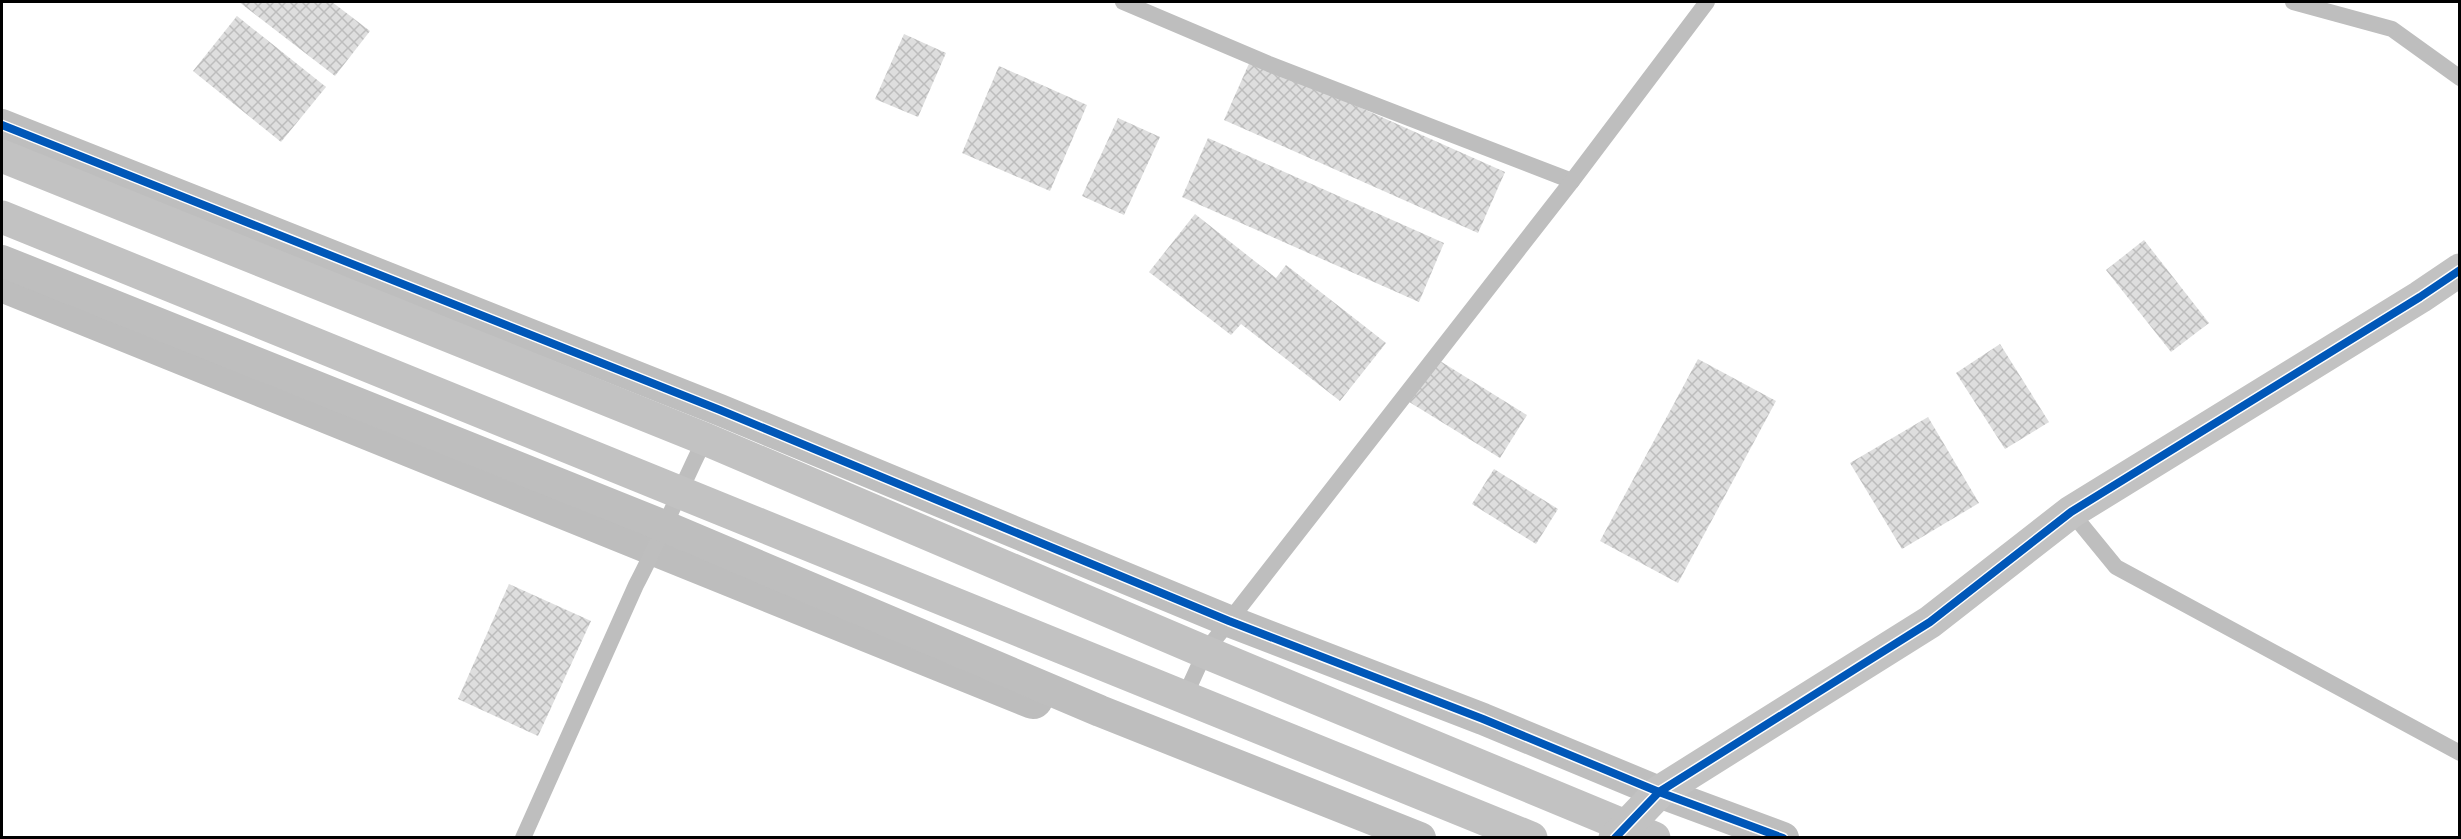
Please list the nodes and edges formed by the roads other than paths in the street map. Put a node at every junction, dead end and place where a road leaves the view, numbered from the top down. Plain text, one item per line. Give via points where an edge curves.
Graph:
1 (1124, 2) edge
2 (1707, 2) edge
3 (2294, 2) edge
4 (2460, 78) edge
5 (2, 125) edge
6 (2, 156) edge
7 (1572, 181) junction
8 (2, 217) edge
9 (2, 261) edge
10 (2460, 270) edge
11 (720, 410) junction
12 (705, 439) junction
13 (679, 491) junction
14 (2071, 512) junction
15 (660, 536) junction
16 (1229, 621) junction
17 (1205, 652) junction
18 (1185, 696) junction
19 (2460, 753) edge
20 (1659, 792) junction
21 (1632, 834) edge
22 (523, 837) edge
23 (1420, 837) edge
24 (1531, 837) edge
25 (1783, 837) edge

1 - 7 lane via 1269,64
2 - 7 lane
3 - 4 lane via 2392,29
5 - 11 street
6 - 12 main road
7 - 16 lane
8 - 13 main road
9 - 15 street
10 - 14 main road
11 - 12 lane
11 - 16 street
12 - 13 lane
12 - 17 main road
13 - 15 lane
13 - 18 main road
14 - 19 lane via 2116,567
14 - 20 main road via 1930,622
15 - 22 lane
15 - 23 street
16 - 17 lane
16 - 20 street
17 - 18 lane
17 - 21 main road
18 - 24 main road
20 - 21 main road
20 - 25 street

